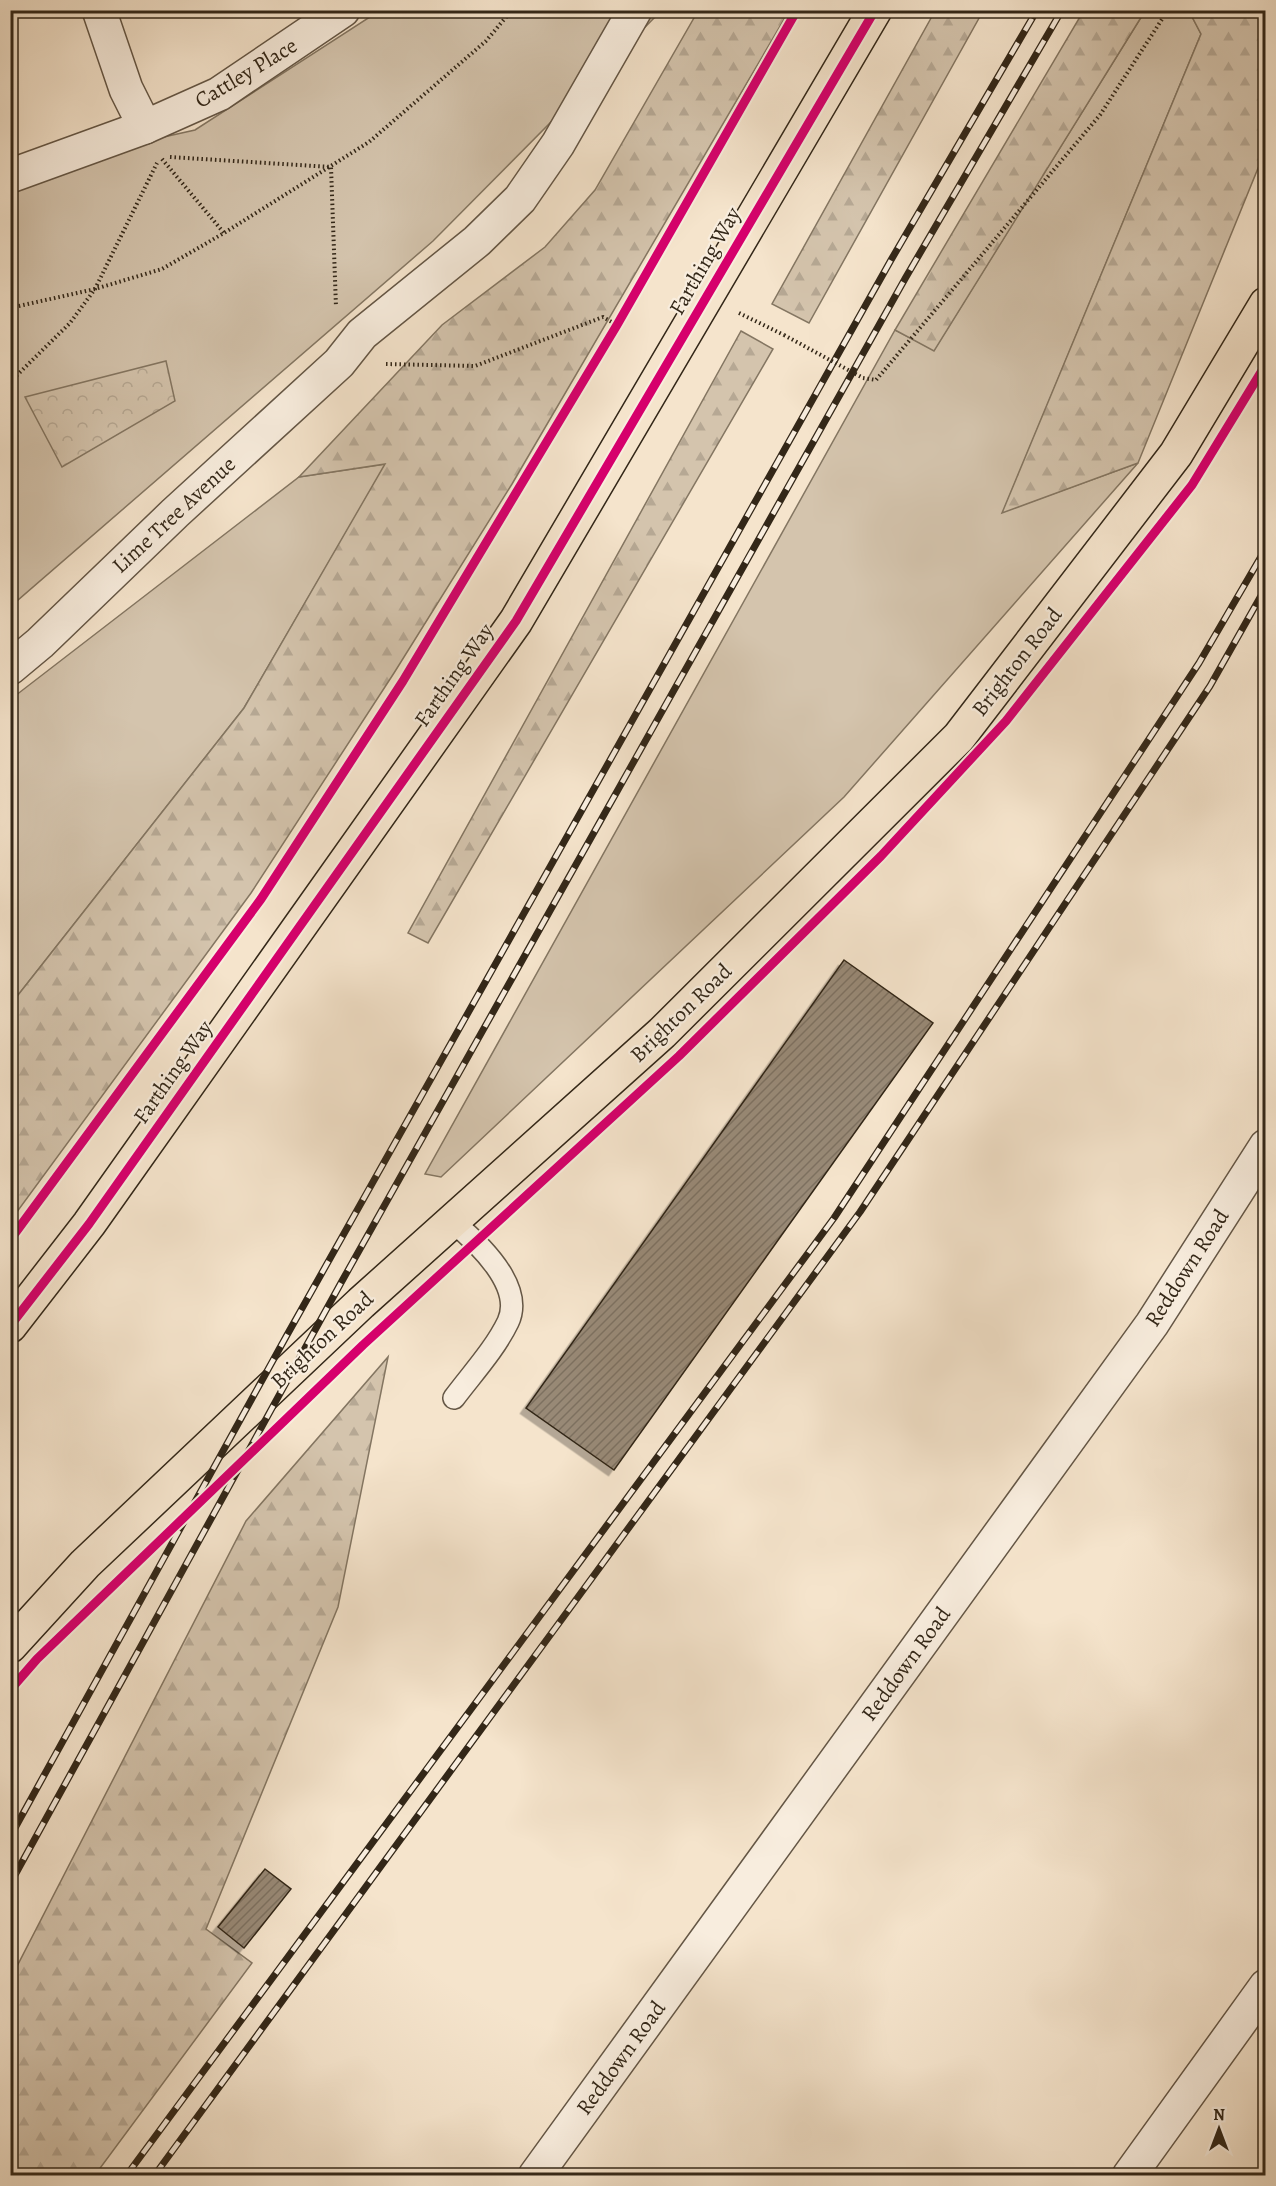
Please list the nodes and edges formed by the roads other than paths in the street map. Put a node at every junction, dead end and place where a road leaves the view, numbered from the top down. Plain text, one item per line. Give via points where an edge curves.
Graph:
1 (99, 10) edge
2 (343, 10) edge
3 (635, 10) edge
4 (875, 10) edge
5 (145, 127) junction
6 (10, 176) edge
7 (1266, 304) edge
8 (10, 668) edge
9 (1266, 1146) edge
10 (453, 1222) junction
11 (10, 1326) edge
12 (454, 1398) dead end
13 (10, 1646) edge
14 (1266, 1986) edge
15 (535, 2175) edge
16 (1129, 2175) edge

1 - 5 street via 126,89
2 - 5 street, Cattley Place via 219,94
3 - 8 street, Lime Tree Avenue via 558,144 520,199 477,241 362,334 339,363
4 - 11 main road, Farthing Way via 516,621 89,1224
5 - 6 street, Cattley Place
7 - 10 main road, Brighton Road via 1176,454 959,737 662,1033
9 - 15 street, Reddown Road via 1152,1324
10 - 12 lane via 491,1258 512,1304 509,1320
10 - 13 main road, Brighton Road via 361,1303 85,1564
14 - 16 street

